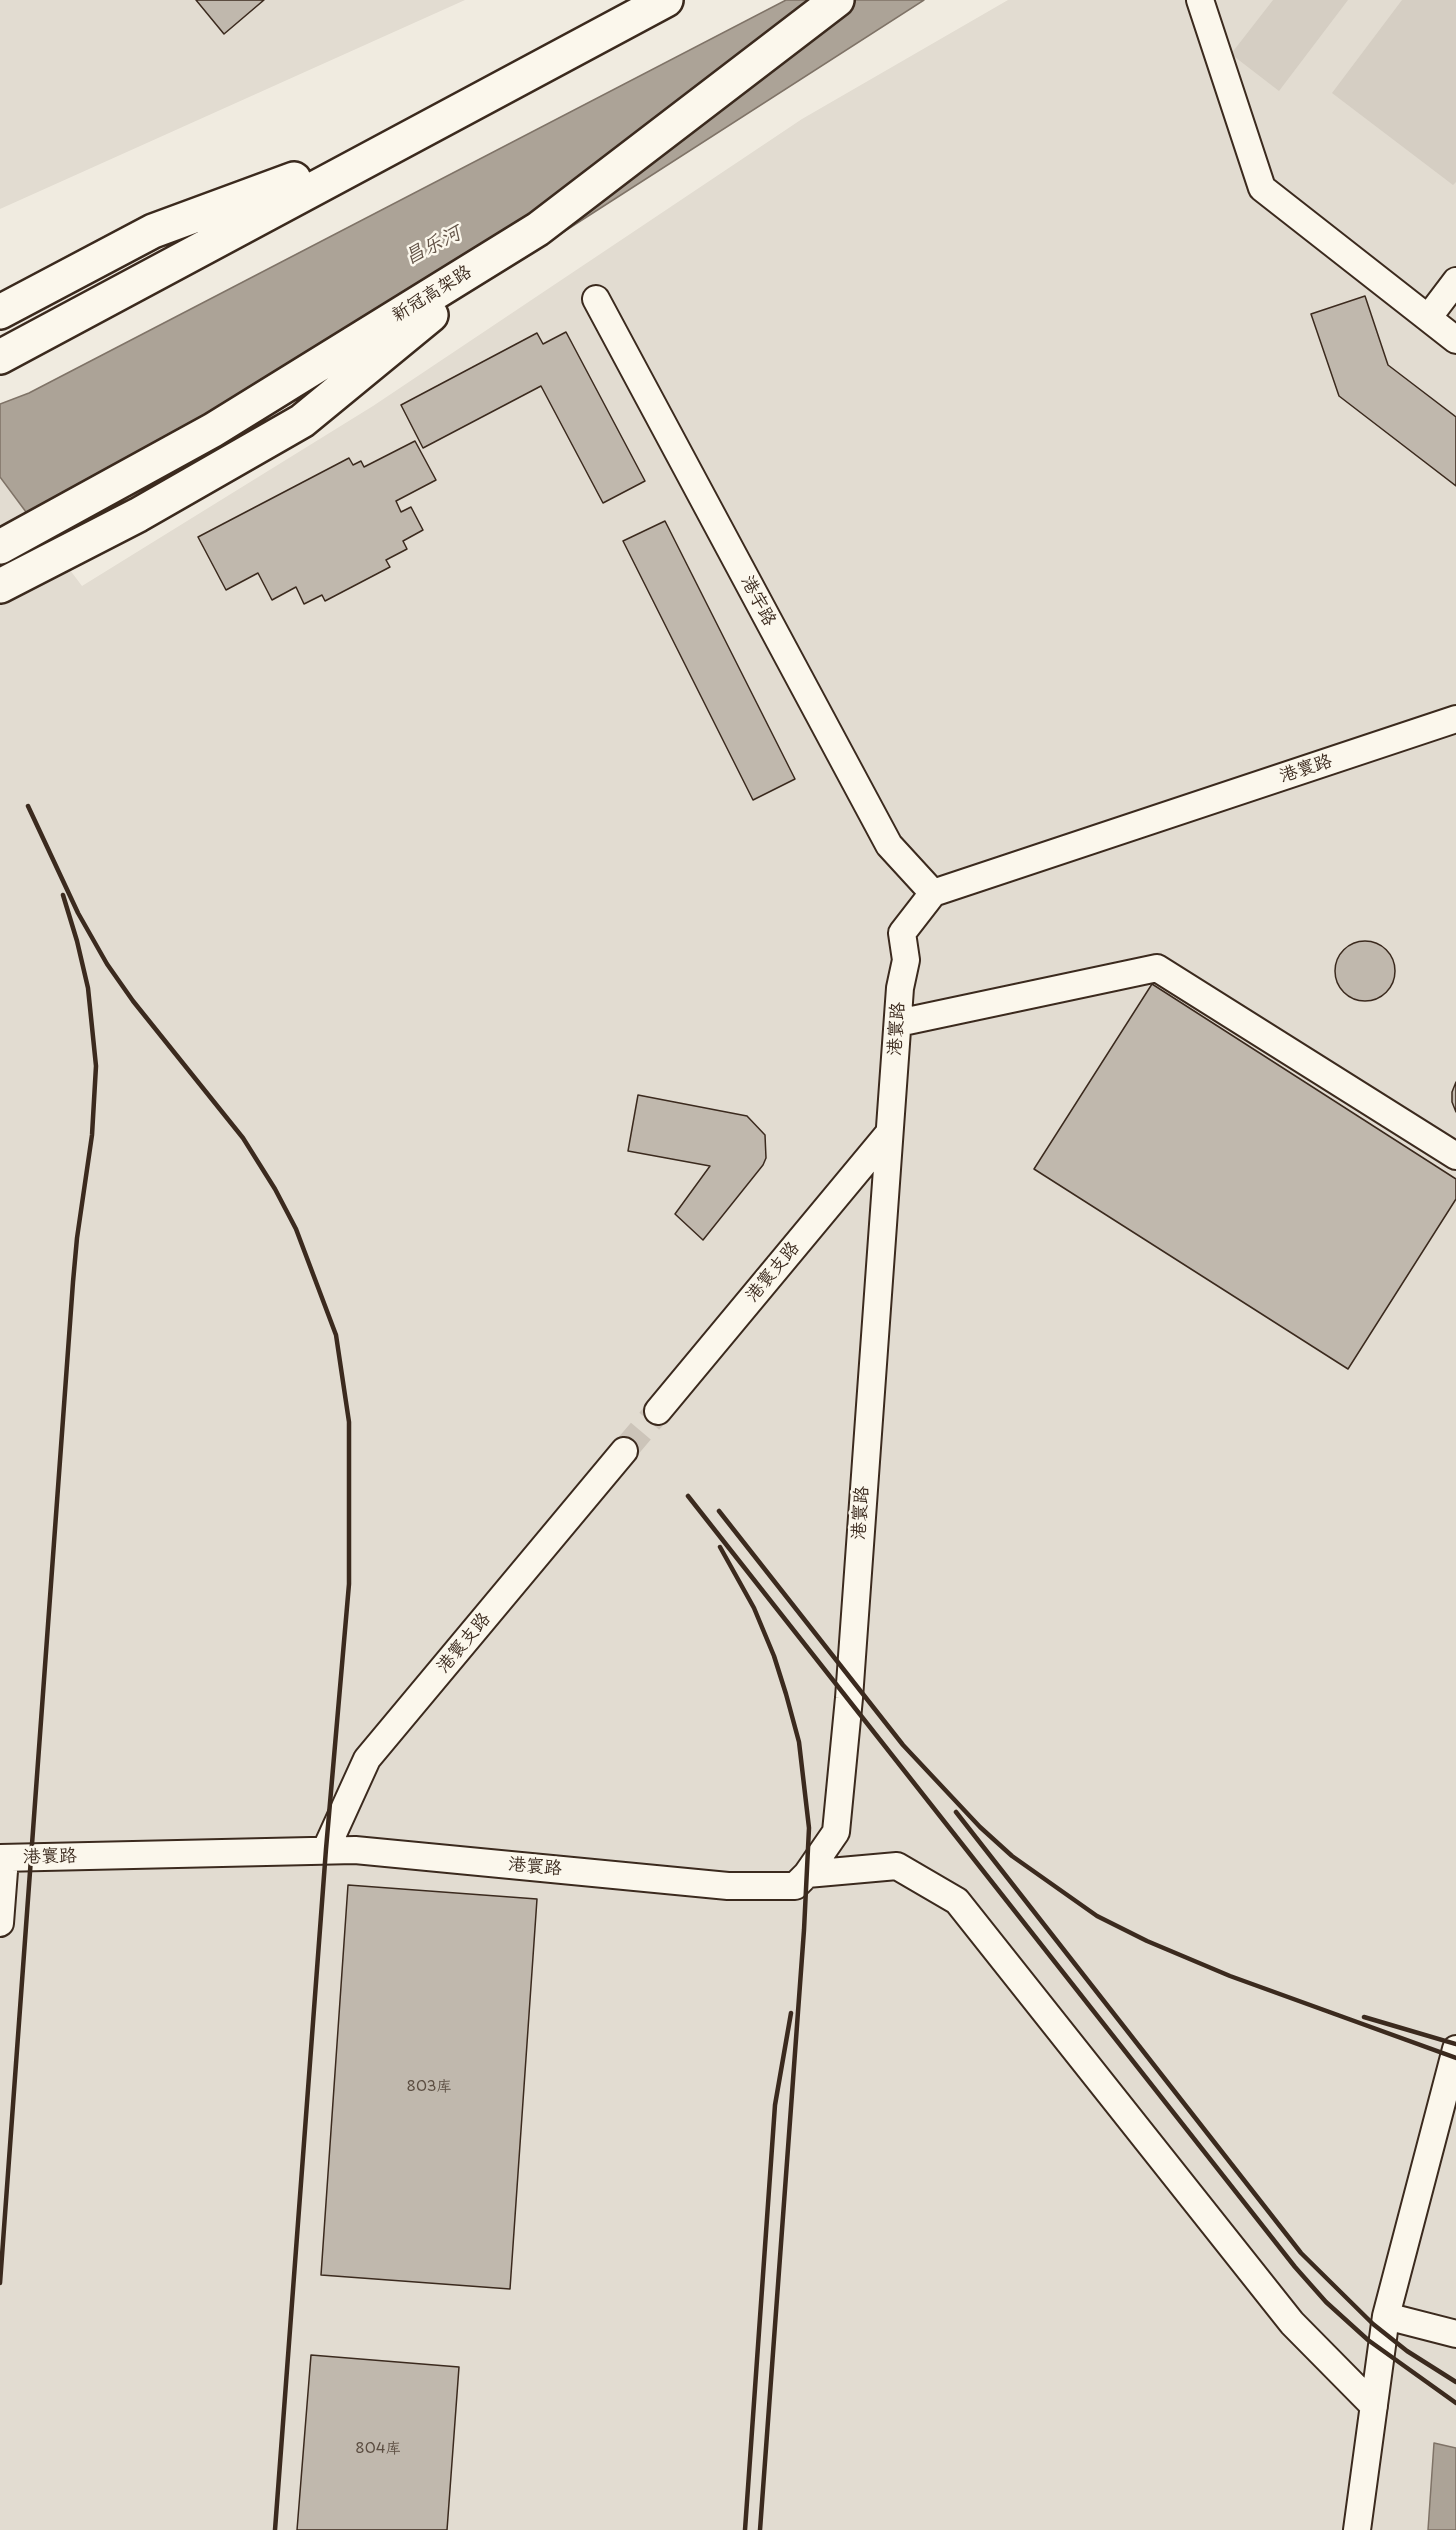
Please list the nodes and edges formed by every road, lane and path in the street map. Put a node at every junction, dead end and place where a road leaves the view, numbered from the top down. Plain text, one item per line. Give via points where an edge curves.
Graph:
1 (666, 0) edge
2 (837, 0) edge
3 (1200, 0) edge
4 (408, 138) junction
5 (538, 229) junction
6 (1456, 281) edge
7 (596, 299) dead end
8 (0, 312) edge
9 (1428, 318) junction
10 (1456, 340) edge
11 (0, 357) edge
12 (0, 547) edge
13 (0, 586) edge
14 (1456, 719) edge
15 (933, 893) junction
16 (898, 1023) junction
17 (889, 1133) junction
18 (1456, 1156) edge
19 (657, 1411) tunnel mouth
20 (624, 1451) tunnel mouth
21 (326, 1849) junction
22 (3, 1858) edge
23 (807, 1874) junction
24 (0, 1923) edge
25 (1456, 2049) edge
26 (1386, 2316) junction
27 (1456, 2334) edge
28 (1374, 2406) junction
29 (1357, 2530) edge

1 - 4 highway
2 - 5 highway, 新冠高架路
3 - 9 lane via 1262,189
4 - 8 highway via 153,231
4 - 11 highway
5 - 12 highway, 新冠高架路 via 213,430
5 - 13 highway via 302,420 138,515
6 - 9 lane
7 - 15 lane, 港宇路 via 889,845
9 - 10 lane
14 - 15 lane, 港寰路
15 - 16 lane, 港寰路 via 902,933 906,960
16 - 17 lane, 港寰路
16 - 18 lane via 1157,968
17 - 19 lane, 港寰支路
17 - 23 lane, 港寰路 via 836,1832
20 - 21 lane, 港寰支路 via 367,1759
21 - 22 lane, 港寰路
21 - 23 lane, 港寰路 via 728,1886 795,1886
22 - 24 lane
23 - 28 lane via 897,1866 957,1901 1292,2323
25 - 26 lane
26 - 27 lane
26 - 28 lane
28 - 29 lane

